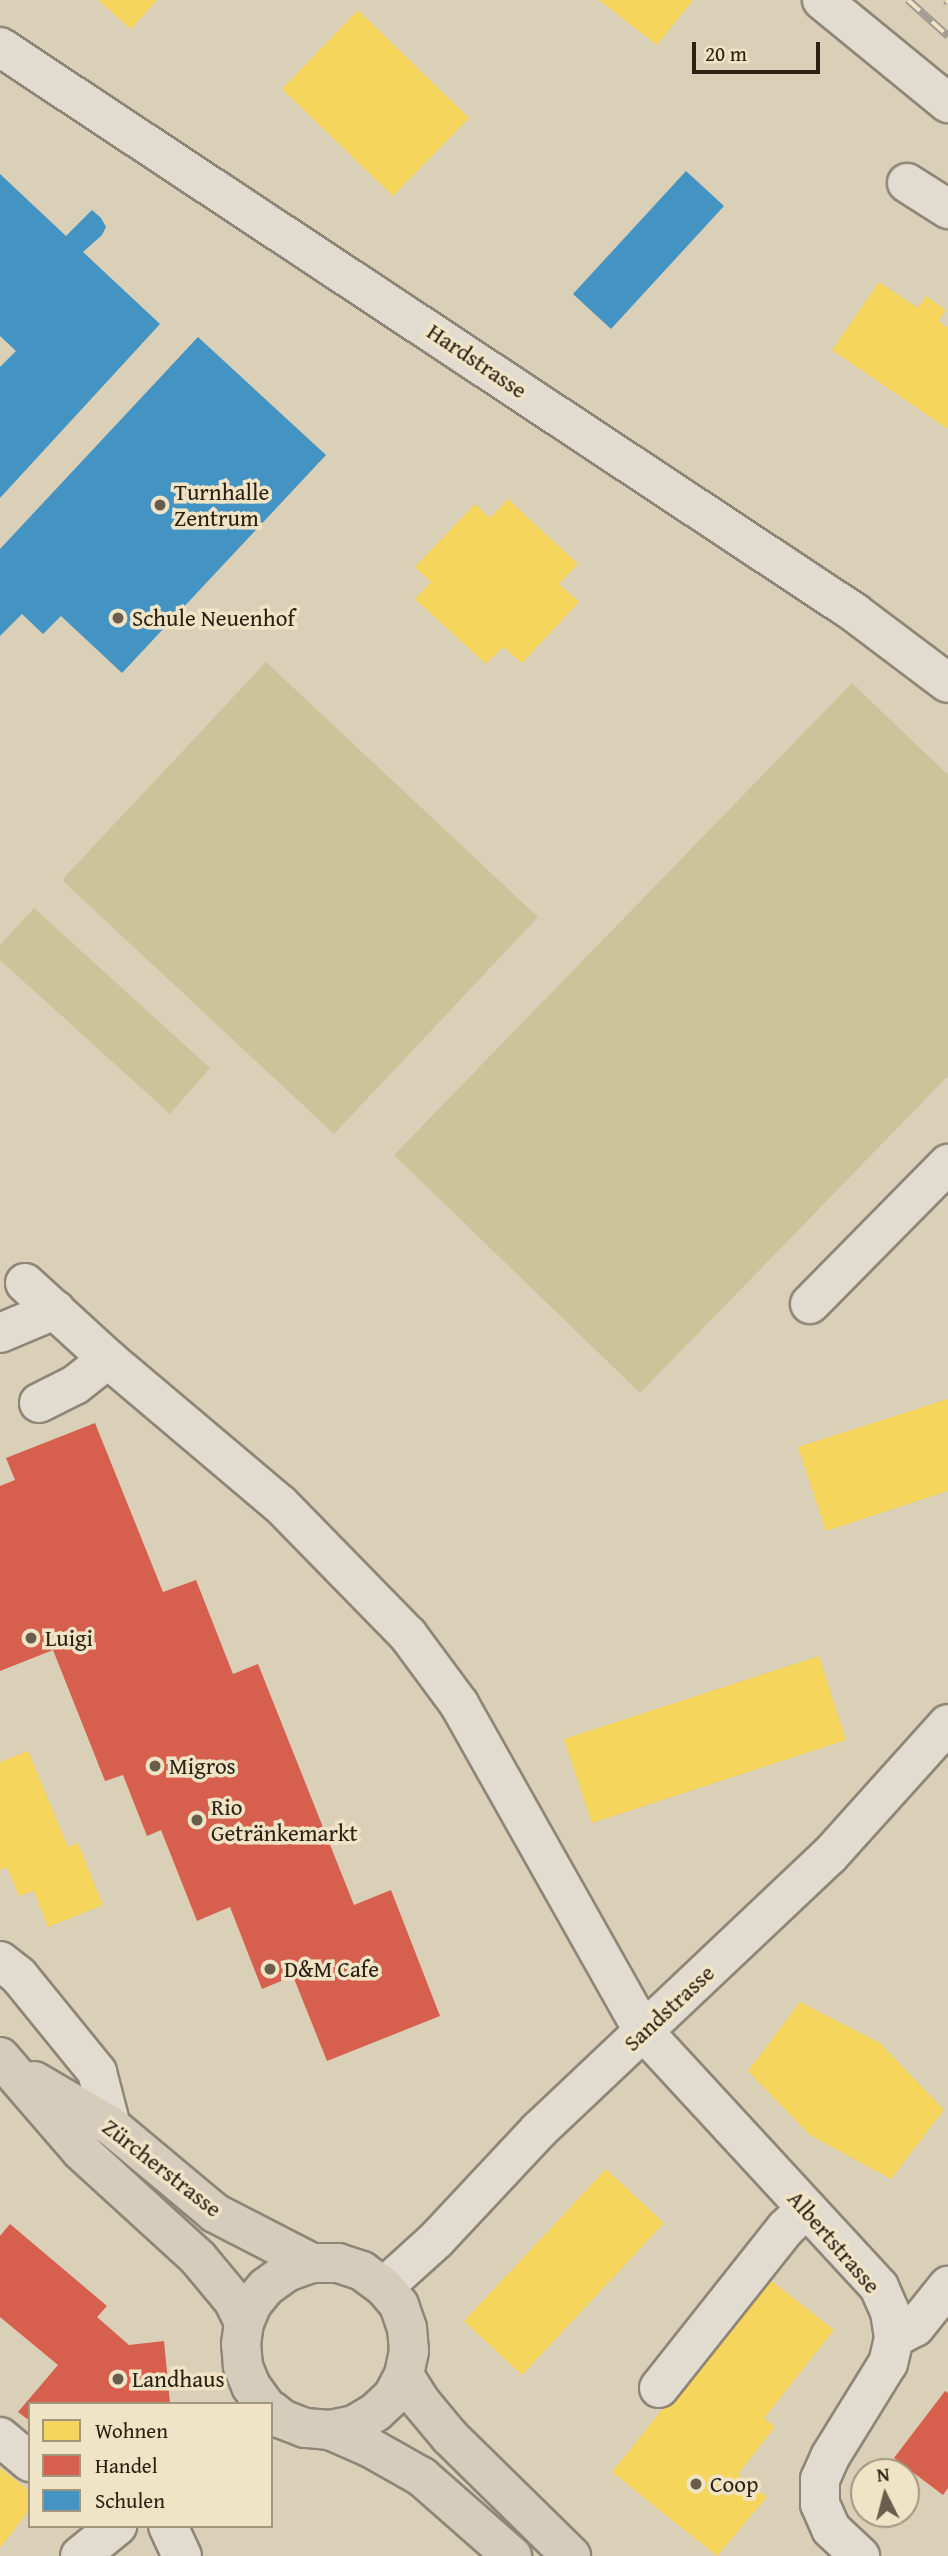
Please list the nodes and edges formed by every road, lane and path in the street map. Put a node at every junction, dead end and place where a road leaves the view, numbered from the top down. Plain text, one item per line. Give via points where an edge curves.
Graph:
1 (822, 0) edge
2 (0, 47) edge
3 (948, 103) edge
4 (907, 183) dead end
5 (948, 209) edge
6 (944, 671) edge
7 (948, 1164) edge
8 (25, 1283) dead end
9 (810, 1304) dead end
10 (55, 1310) junction
11 (0, 1333) edge
12 (107, 1359) junction
13 (39, 1403) dead end
14 (948, 1724) edge
15 (0, 1961) edge
16 (643, 2032) junction
17 (7, 2063) edge
18 (111, 2126) junction
19 (806, 2208) junction
20 (312, 2263) junction
21 (948, 2286) edge
22 (384, 2287) junction
23 (244, 2323) junction
24 (894, 2338) junction
25 (404, 2375) junction
26 (659, 2388) dead end
27 (262, 2402) edge
28 (273, 2412) edge
29 (330, 2430) junction
30 (0, 2437) edge
31 (28, 2460) edge
32 (111, 2528) edge
33 (169, 2528) edge
34 (80, 2556) edge
35 (182, 2556) edge
36 (512, 2556) edge
37 (571, 2556) edge
38 (860, 2556) edge

1 - 3 street
2 - 6 street, Hardstrasse
4 - 5 street
7 - 9 street
8 - 10 street, Albertstrasse
10 - 11 street
10 - 12 street, Albertstrasse
12 - 13 street via 84,1379
12 - 16 street, Albertstrasse via 281,1505 408,1635 459,1704
14 - 16 street, Sandstrasse via 830,1855
15 - 18 street via 19,1976 97,2072
16 - 19 street, Albertstrasse
16 - 22 street, Sandstrasse
17 - 18 main road, Zürcherstrasse
17 - 23 main road, Zürcherstrasse via 81,2151 198,2258 233,2300
18 - 20 main road, Zürcherstrasse via 215,2213
19 - 24 street, Albertstrasse via 878,2287 890,2312
19 - 26 street
20 - 22 main road via 338,2263 362,2271
20 - 23 main road via 287,2272 266,2287
21 - 24 street via 915,2326
22 - 25 main road via 399,2305 407,2328
23 - 27 main road via 243,2366
24 - 38 street via 888,2363 820,2479 820,2504 831,2529
25 - 29 main road via 393,2396 376,2413 354,2425
25 - 37 main road via 450,2437
28 - 29 main road via 305,2428
29 - 36 main road via 422,2477
30 - 31 street
32 - 34 street
33 - 35 street

